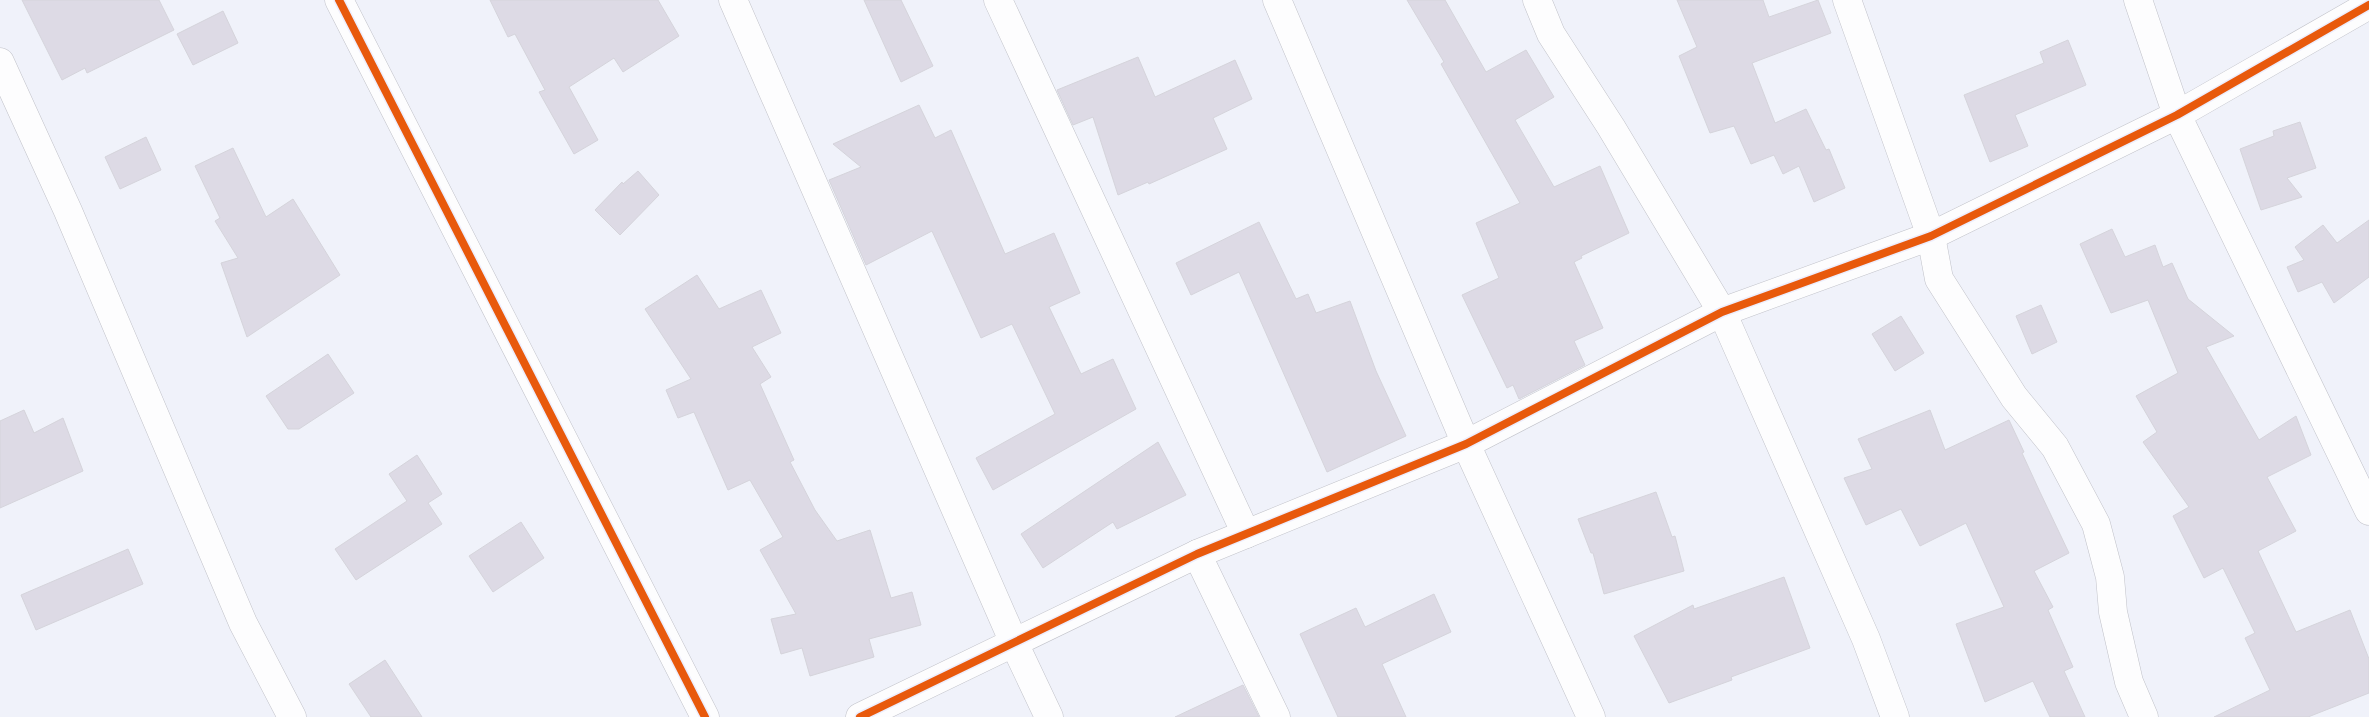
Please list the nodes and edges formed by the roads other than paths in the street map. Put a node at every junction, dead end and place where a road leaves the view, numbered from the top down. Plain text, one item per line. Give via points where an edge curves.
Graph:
1 (339, 0) edge
2 (733, 0) edge
3 (998, 0) edge
4 (1278, 0) edge
5 (1536, 0) edge
6 (1848, 0) edge
7 (2138, 0) edge
8 (2369, 5) edge
9 (0, 62) edge
10 (2177, 115) junction
11 (1931, 236) junction
12 (1722, 312) junction
13 (1466, 444) junction
14 (2369, 511) edge
15 (1246, 534) junction
16 (1197, 554) junction
17 (1014, 642) junction
18 (292, 717) edge
19 (705, 717) edge
20 (860, 717) edge
21 (1049, 717) edge
22 (1276, 717) edge
23 (1591, 717) edge
24 (1894, 717) edge
25 (2144, 717) edge

1 - 19 street
2 - 17 street
3 - 15 street
4 - 13 street
5 - 12 street via 1550,34
6 - 11 street
7 - 10 street
8 - 10 street
9 - 18 street via 68,211 243,623
10 - 11 street
10 - 14 street
11 - 12 street
11 - 25 street via 1939,279 2014,397 2055,447 2096,524 2110,577 2113,612 2129,682
12 - 13 street
12 - 24 street via 1866,640
13 - 15 street
13 - 23 street
15 - 16 street
16 - 17 street
16 - 22 street
17 - 20 street
17 - 21 street

